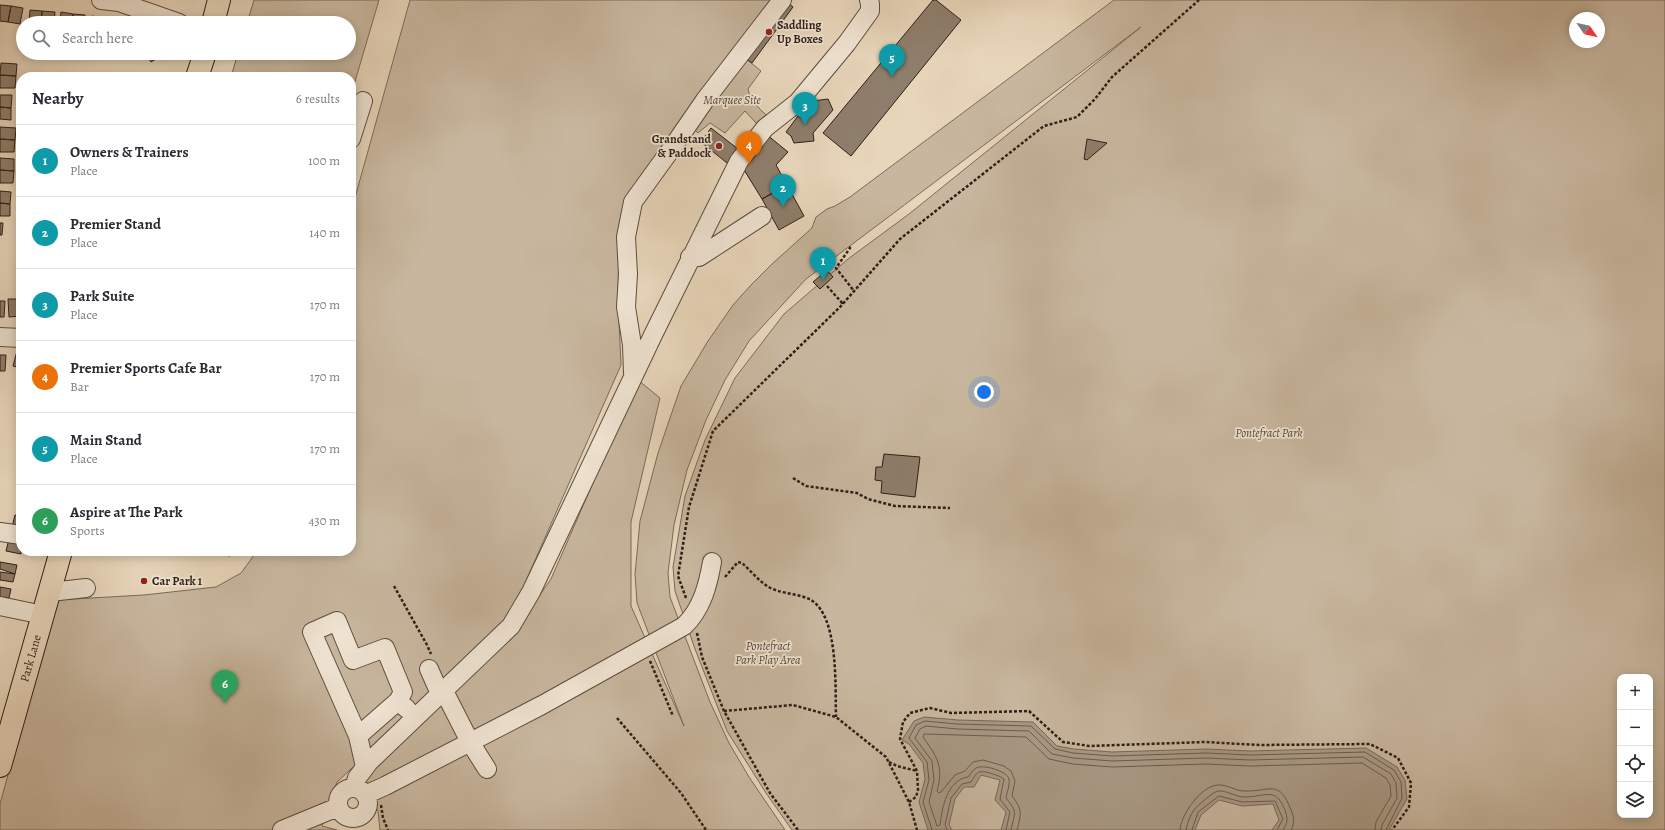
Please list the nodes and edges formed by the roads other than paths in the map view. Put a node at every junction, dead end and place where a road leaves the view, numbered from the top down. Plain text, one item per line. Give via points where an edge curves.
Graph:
1 (101, 0) edge
2 (219, 0) edge
3 (782, 0) edge
4 (869, 0) edge
5 (159, 16) edge
6 (215, 16) edge
7 (202, 60) edge
8 (198, 72) edge
9 (363, 102) dead end
10 (356, 124) edge
11 (762, 216) dead end
12 (690, 257) junction
13 (0, 337) edge
14 (16, 338) edge
15 (633, 377) junction
16 (0, 532) edge
17 (16, 534) edge
18 (60, 556) edge
19 (712, 562) dead end
20 (86, 588) dead end
21 (50, 592) junction
22 (0, 606) edge
23 (43, 615) junction
24 (431, 664) road end
25 (442, 692) junction
26 (398, 701) junction
27 (416, 718) junction
28 (358, 736) junction
29 (470, 742) junction
30 (0, 766) edge
31 (365, 767) junction
32 (487, 768) dead end
33 (359, 792) junction
34 (338, 807) junction
35 (363, 823) edge
36 (282, 830) edge

1 - 5 street via 119,2
2 - 6 main road
3 - 15 street via 705,100 633,202 626,237 626,307 632,345
4 - 12 street via 870,11 847,43 798,102 765,128 739,161
7 - 8 main road
9 - 10 street
11 - 12 street via 699,257
12 - 15 street
13 - 14 street
15 - 25 street via 531,592 511,626
16 - 17 street
18 - 21 main road, Park Lane
19 - 29 street via 704,592 693,617 684,626
20 - 21 street
21 - 23 main road, Park Lane
22 - 23 street
23 - 30 main road, Park Lane
24 - 25 street
25 - 27 street
25 - 29 street
26 - 27 street
26 - 28 street
26 - 28 street via 403,692 385,648 353,660 337,621 312,632
27 - 31 street
28 - 31 street
29 - 32 street
29 - 33 street via 385,786
31 - 33 street via 357,778
33 - 34 street via 349,789 341,794
33 - 35 street via 367,800
34 - 35 street via 344,815
34 - 36 street

